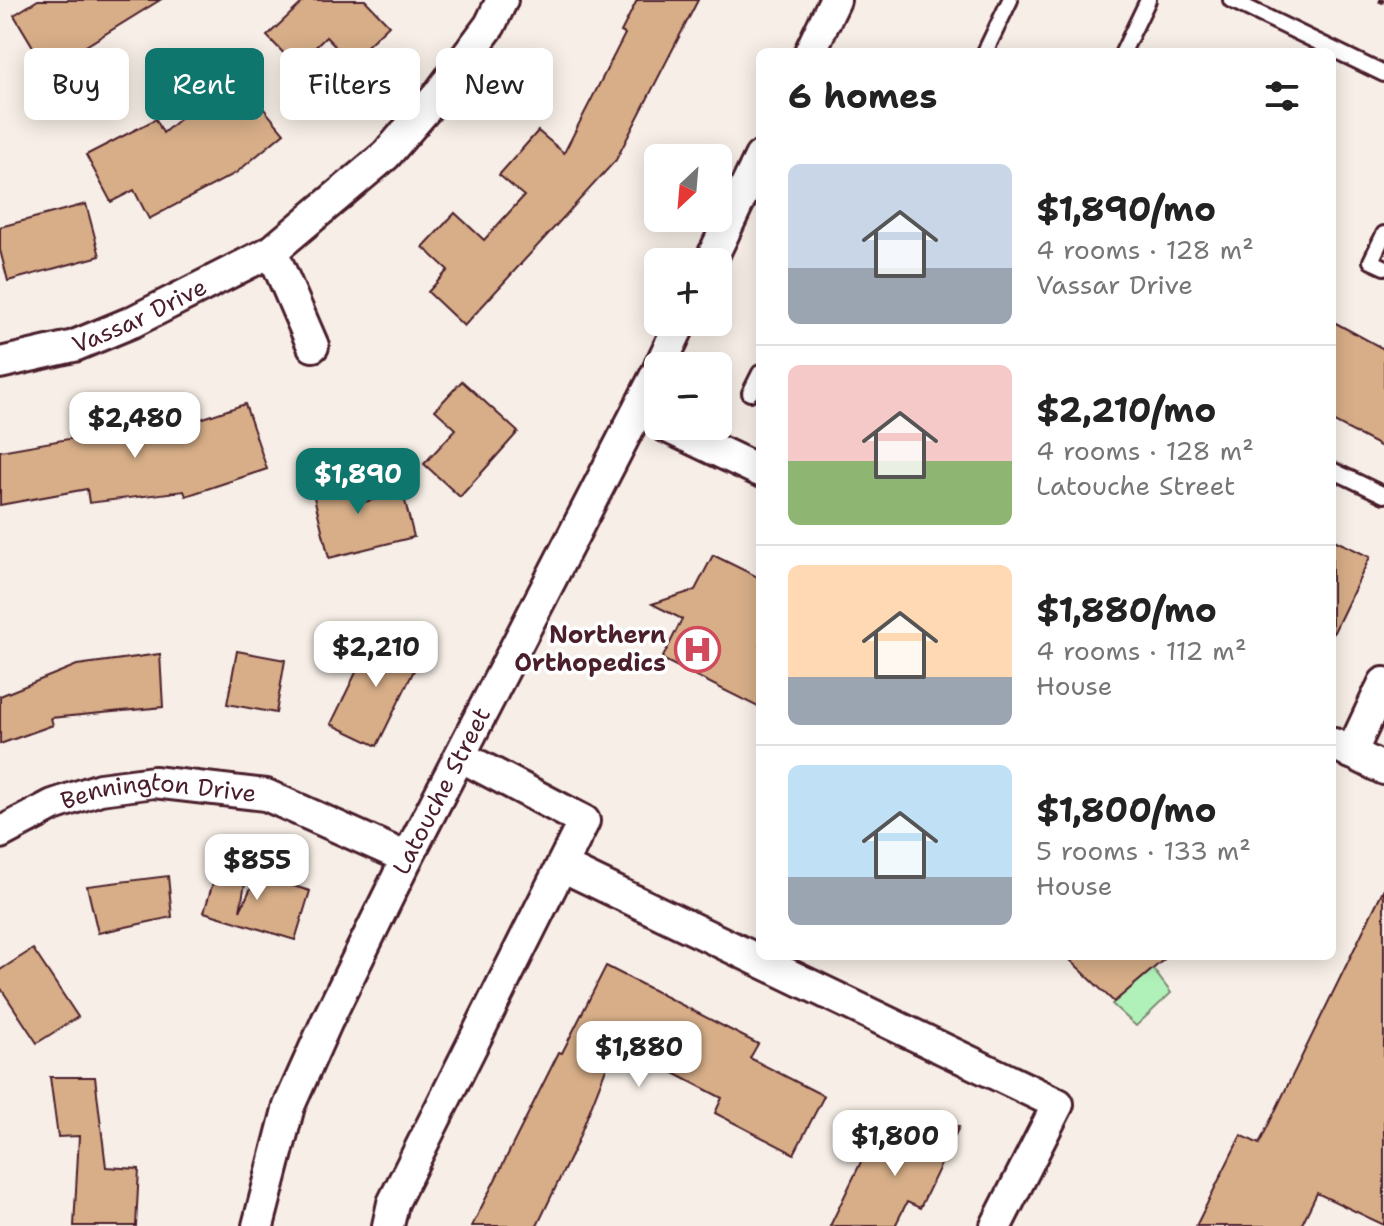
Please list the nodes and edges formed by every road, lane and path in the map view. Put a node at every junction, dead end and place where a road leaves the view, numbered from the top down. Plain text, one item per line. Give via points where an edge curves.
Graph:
1 (502, 0) edge
2 (835, 0) edge
3 (1010, 0) edge
4 (1148, 0) edge
5 (1231, 0) edge
6 (812, 48) edge
7 (987, 48) edge
8 (1125, 48) edge
9 (1330, 48) edge
10 (1336, 51) edge
11 (1384, 74) edge
12 (756, 165) edge
13 (1384, 234) edge
14 (717, 248) edge
15 (272, 251) junction
16 (1384, 267) edge
17 (313, 346) dead end
18 (0, 363) edge
19 (756, 381) edge
20 (750, 393) dead end
21 (644, 425) edge
22 (695, 440) edge
23 (756, 469) edge
24 (1336, 472) edge
25 (1384, 495) edge
26 (1384, 683) edge
27 (1341, 748) edge
28 (460, 756) junction
29 (1384, 769) edge
30 (0, 833) edge
31 (407, 858) junction
32 (562, 866) junction
33 (756, 959) edge
34 (758, 960) edge
35 (258, 1226) edge
36 (388, 1226) edge
37 (996, 1226) edge

1 - 15 street, Vassar Drive via 464,60 386,155
2 - 6 street
3 - 7 lane
4 - 8 lane
5 - 9 lane
10 - 11 lane
12 - 14 street
13 - 16 lane via 1371,261
15 - 17 street
15 - 18 street, Vassar Drive via 88,340
19 - 20 lane
21 - 28 street, Latouche Street
22 - 23 street
24 - 25 lane
26 - 27 street
27 - 29 street
28 - 31 street, Latouche Street
28 - 32 street via 584,821
30 - 31 street, Bennington Drive via 53,805 100,789 154,782 266,795
31 - 35 street, Latouche Street via 289,1106
32 - 33 street
32 - 36 street via 393,1203
34 - 37 street via 1058,1104

